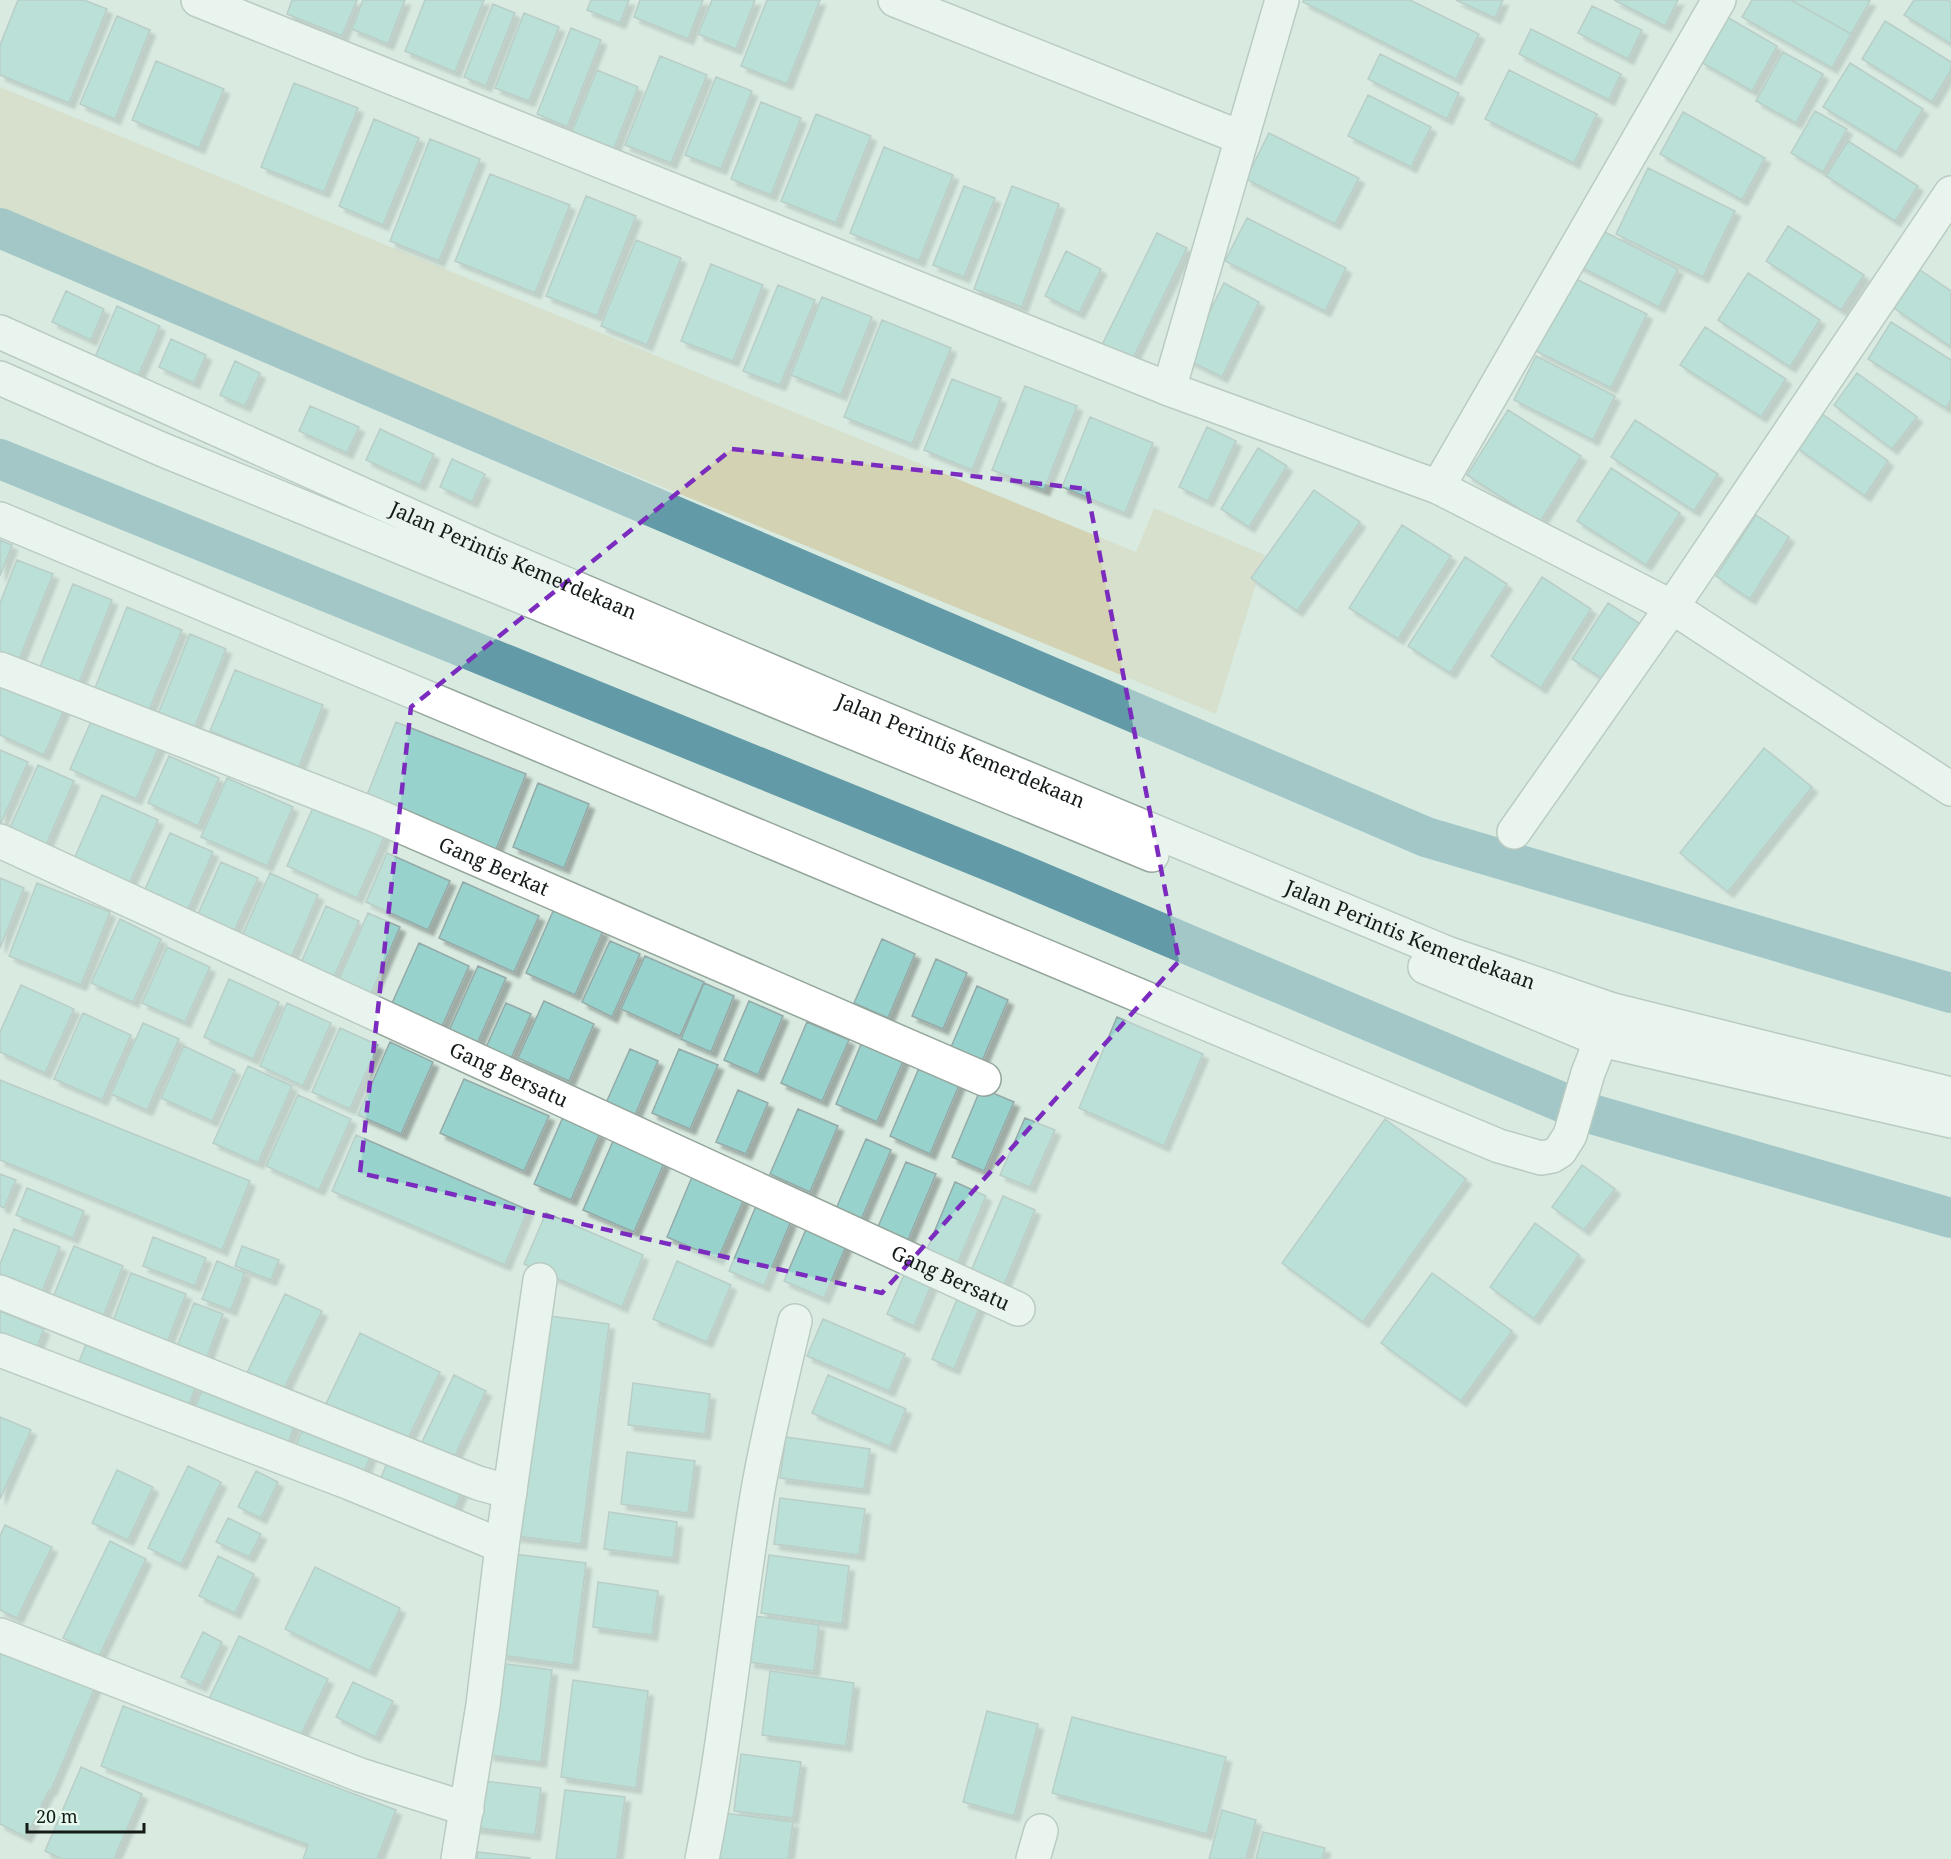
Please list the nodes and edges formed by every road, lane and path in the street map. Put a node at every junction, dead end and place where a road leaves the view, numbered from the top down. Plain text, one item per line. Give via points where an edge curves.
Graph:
1 (198, 0) edge
2 (895, 0) edge
3 (1282, 0) edge
4 (1719, 0) edge
5 (1242, 138) junction
6 (1951, 193) edge
7 (0, 332) edge
8 (0, 378) edge
9 (1169, 389) junction
10 (1438, 487) junction
11 (0, 519) edge
12 (1672, 606) junction
13 (0, 669) edge
14 (1951, 789) edge
15 (1514, 832) dead end
16 (0, 841) edge
17 (1601, 1040) junction
18 (984, 1078) dead end
19 (1951, 1094) edge
20 (1951, 1122) edge
21 (540, 1280) dead end
22 (0, 1292) edge
23 (1018, 1309) dead end
24 (795, 1321) dead end
25 (0, 1350) edge
26 (510, 1492) junction
27 (502, 1546) junction
28 (0, 1635) edge
29 (467, 1809) junction
30 (458, 1859) edge
31 (702, 1859) edge

1 - 9 main road
2 - 5 main road
3 - 5 main road
4 - 10 main road
5 - 9 main road
6 - 12 main road
7 - 19 main road, Jalan Perintis Kemerdekaan via 491,552 1447,953 1613,1010
8 - 17 main road, Jalan Perintis Kemerdekaan via 161,449
9 - 10 main road
10 - 12 main road
11 - 17 main road via 1499,1146 1541,1158 1560,1151 1570,1135
12 - 14 main road
12 - 15 main road
13 - 18 main road, Gang Berkat via 375,815
16 - 23 main road, Gang Bersatu
17 - 20 main road, Jalan Perintis Kemerdekaan
21 - 26 main road
22 - 26 main road via 478,1484
24 - 31 main road via 758,1489
25 - 27 main road via 350,1483
26 - 27 main road
27 - 29 main road
28 - 29 main road via 360,1775
29 - 30 main road

